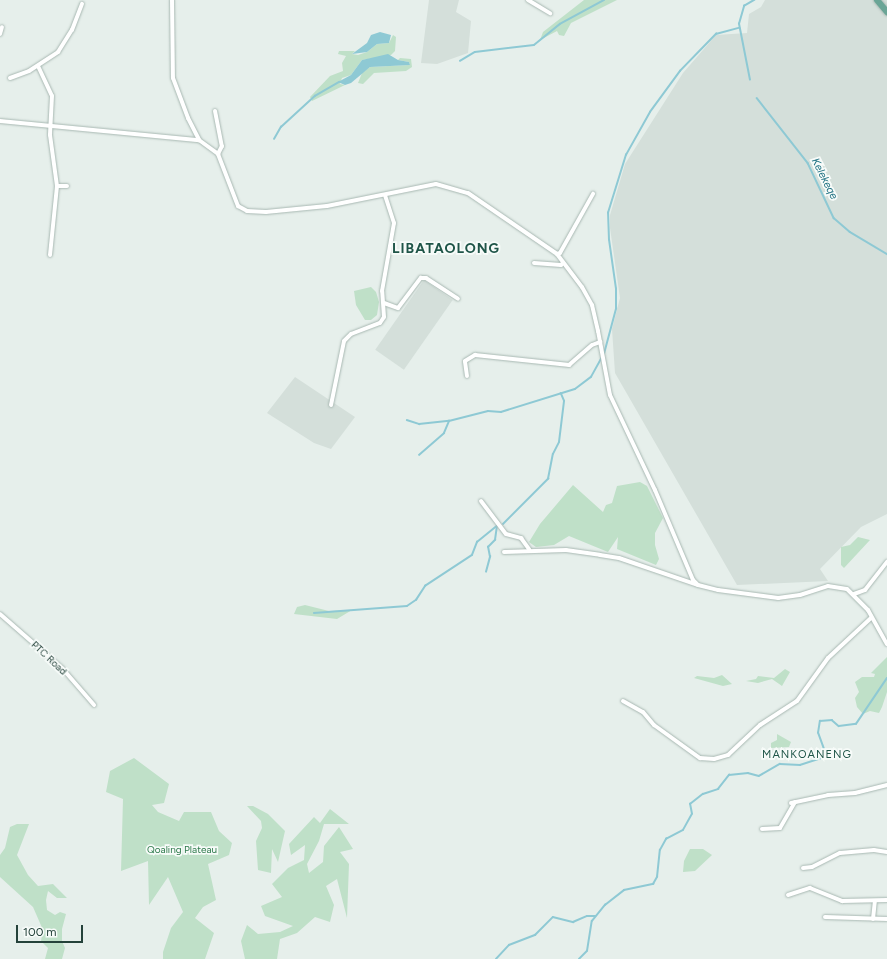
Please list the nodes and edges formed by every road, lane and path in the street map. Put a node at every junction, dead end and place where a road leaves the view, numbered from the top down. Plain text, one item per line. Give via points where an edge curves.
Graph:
1 (172, 0) edge
2 (528, 0) edge
3 (877, 0) edge
4 (82, 4) dead end
5 (550, 12) dead end
6 (887, 12) edge
7 (2, 27) dead end
8 (0, 34) edge
9 (38, 66) junction
10 (10, 78) dead end
11 (215, 111) dead end
12 (0, 121) edge
13 (51, 126) junction
14 (199, 140) junction
15 (218, 154) junction
16 (57, 186) junction
17 (67, 186) dead end
18 (593, 194) dead end
19 (385, 195) junction
20 (557, 254) junction
21 (50, 255) dead end
22 (534, 263) dead end
23 (563, 263) junction
24 (458, 299) dead end
25 (384, 303) junction
26 (600, 342) junction
27 (467, 376) dead end
28 (331, 405) dead end
29 (481, 501) dead end
30 (529, 549) junction
31 (504, 552) dead end
32 (887, 562) edge
33 (698, 585) junction
34 (854, 594) junction
35 (0, 614) edge
36 (871, 618) junction
37 (887, 644) edge
38 (622, 701) dead end
39 (94, 705) dead end
40 (887, 785) edge
41 (762, 829) dead end
42 (887, 852) edge
43 (803, 868) dead end
44 (788, 895) dead end
45 (887, 900) edge
46 (875, 901) junction
47 (825, 917) dead end
48 (873, 919) junction
49 (887, 919) edge

1 - 14 street via 171,47 174,82
2 - 5 street
3 - 6 main road
4 - 9 street via 72,30 60,50
7 - 8 street
9 - 10 street
9 - 13 street via 52,96
11 - 15 street via 222,146
12 - 13 street
13 - 14 street
13 - 16 street
14 - 15 street
15 - 19 street via 238,206 247,211 266,212 327,206
16 - 17 street
16 - 21 street
18 - 20 street via 560,253
19 - 20 street via 436,184 451,187 468,193
19 - 25 street via 394,223 382,291
20 - 23 street
22 - 23 street
23 - 26 street via 592,306
24 - 25 street via 426,278 421,278 398,308
25 - 28 street via 384,317 380,323 351,334 344,341
26 - 27 street via 569,365 475,355 465,361
26 - 33 street via 610,395 655,490 693,580
29 - 30 street via 506,534 521,538
30 - 31 street
30 - 33 street via 566,550 620,558
32 - 34 street via 865,590
33 - 34 street via 778,598 800,595 828,586 838,586
34 - 36 street
35 - 39 street, PTC Road via 62,668
36 - 37 street
36 - 38 street via 828,658 797,701 760,725 728,755 714,759 700,758 654,725 643,712
40 - 41 street via 793,803 780,828
42 - 43 street via 874,850 840,854 812,867
44 - 46 street via 810,888 842,901
45 - 46 street
46 - 48 street
47 - 48 street
48 - 49 street

